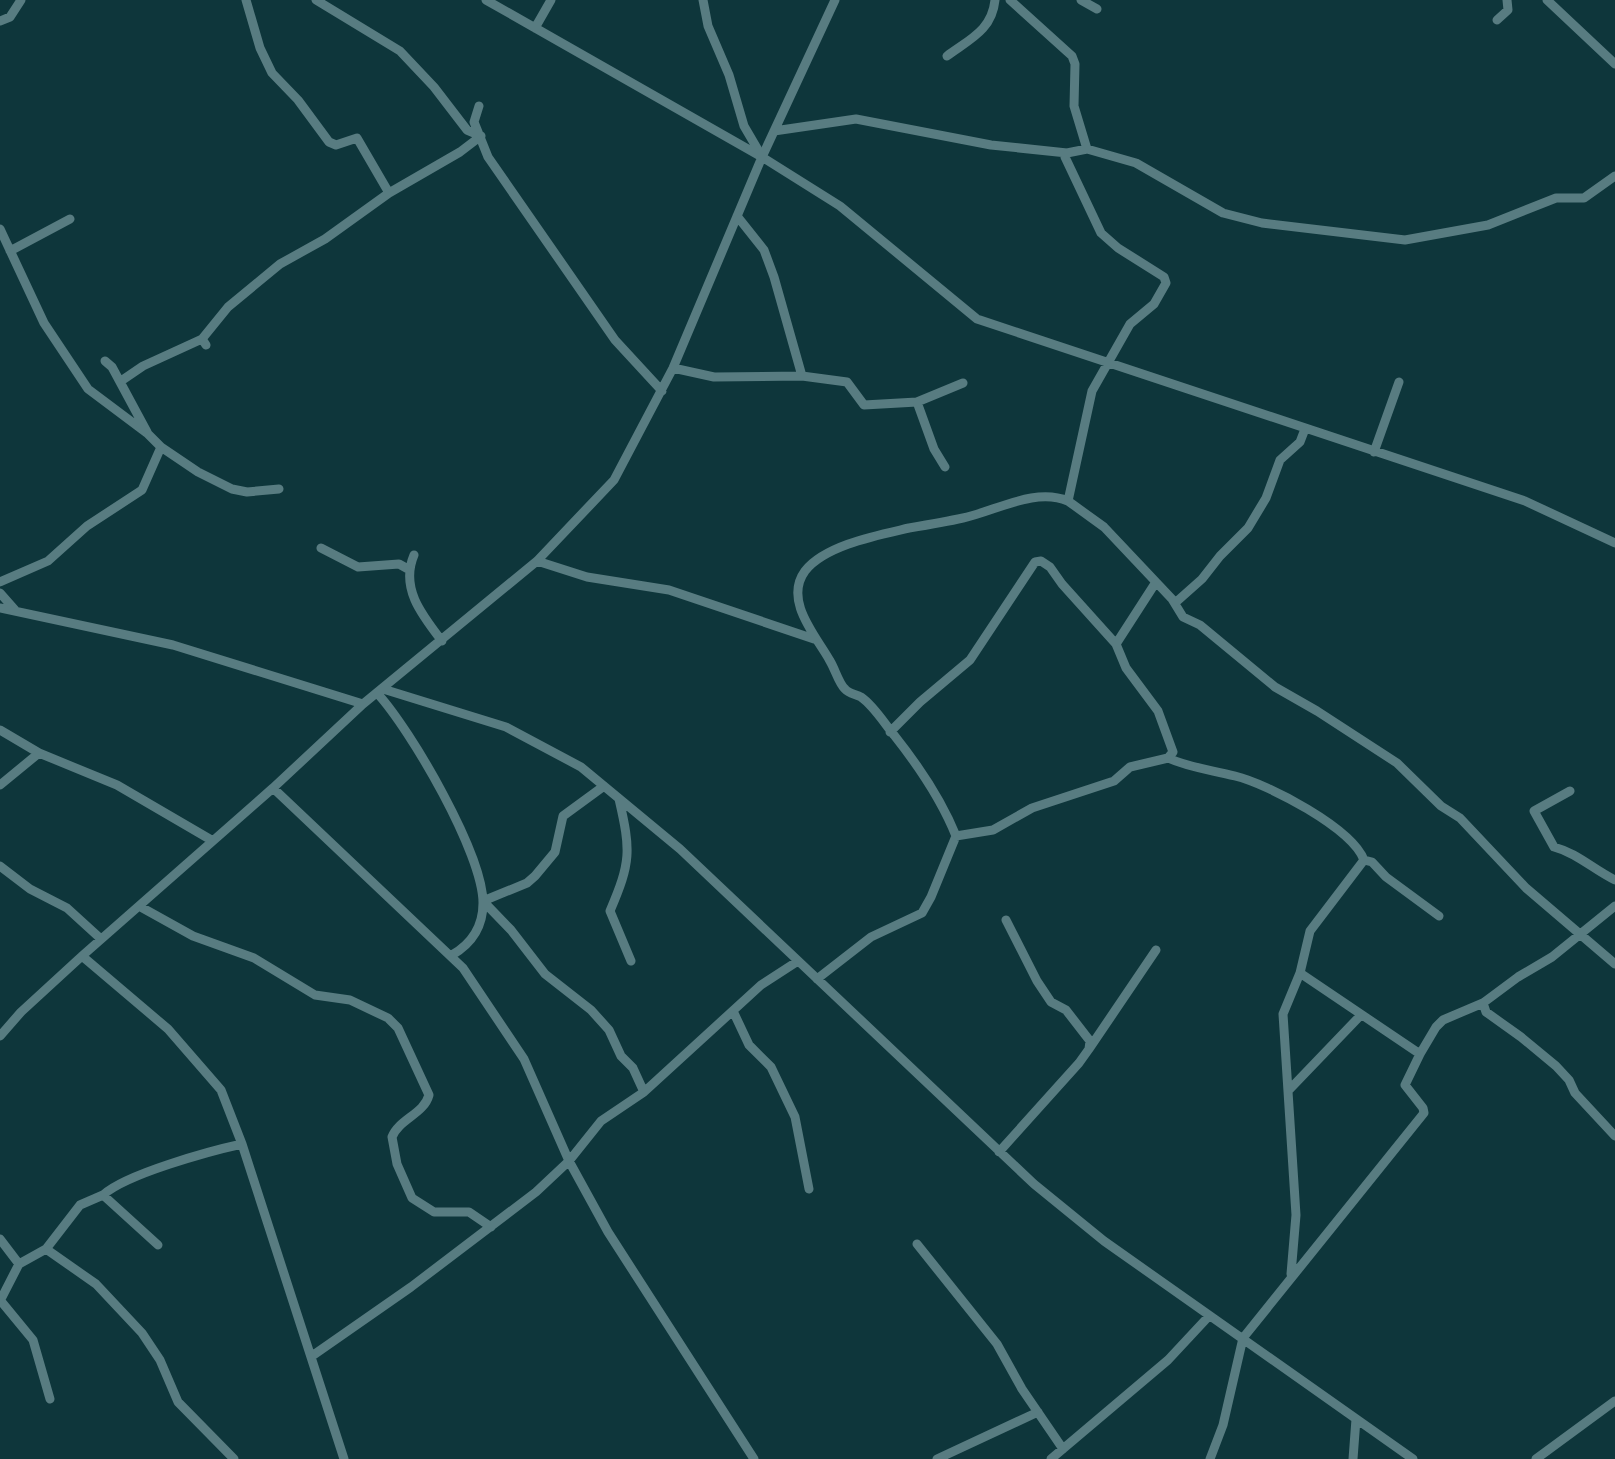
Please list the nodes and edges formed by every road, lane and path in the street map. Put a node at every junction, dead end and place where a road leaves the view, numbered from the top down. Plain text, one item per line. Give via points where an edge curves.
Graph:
1 (21, 0) edge
2 (246, 0) edge
3 (316, 0) edge
4 (486, 0) edge
5 (550, 0) edge
6 (703, 0) edge
7 (835, 0) edge
8 (995, 0) edge
9 (1010, 0) edge
10 (1081, 0) edge
11 (1507, 0) edge
12 (1547, 0) edge
13 (1097, 9) dead end
14 (1497, 20) dead end
15 (0, 21) edge
16 (535, 28) junction
17 (947, 56) dead end
18 (1615, 64) edge
19 (478, 106) dead end
20 (774, 131) junction
21 (481, 136) junction
22 (1087, 149) junction
23 (1067, 153) junction
24 (762, 157) junction
25 (1615, 176) edge
26 (389, 193) junction
27 (736, 216) junction
28 (70, 219) dead end
29 (0, 229) edge
30 (10, 250) junction
31 (105, 361) dead end
32 (1109, 363) junction
33 (673, 368) junction
34 (802, 376) junction
35 (121, 381) junction
36 (1399, 382) dead end
37 (963, 383) dead end
38 (662, 391) junction
39 (917, 402) junction
40 (1305, 429) junction
41 (148, 434) junction
42 (161, 447) junction
43 (1374, 452) junction
44 (945, 466) dead end
45 (279, 489) dead end
46 (1068, 501) junction
47 (1615, 543) edge
48 (321, 548) dead end
49 (414, 555) dead end
50 (537, 561) junction
51 (408, 569) junction
52 (0, 582) edge
53 (1156, 582) junction
54 (0, 594) edge
55 (1174, 603) junction
56 (0, 608) edge
57 (15, 610) junction
58 (814, 639) junction
59 (442, 641) junction
60 (1116, 644) junction
61 (380, 691) junction
62 (363, 704) junction
63 (0, 730) edge
64 (890, 732) junction
65 (39, 753) junction
66 (1168, 758) junction
67 (0, 785) edge
68 (604, 786) junction
69 (273, 788) junction
70 (1570, 791) dead end
71 (620, 800) junction
72 (956, 836) junction
73 (213, 841) junction
74 (1364, 860) junction
75 (0, 866) edge
76 (1615, 880) edge
77 (483, 901) junction
78 (139, 906) junction
79 (1615, 906) edge
80 (1439, 916) dead end
81 (1006, 920) dead end
82 (1579, 934) junction
83 (101, 939) junction
84 (1156, 950) dead end
85 (452, 955) junction
86 (82, 956) junction
87 (631, 961) dead end
88 (798, 961) junction
89 (1615, 964) edge
90 (1300, 973) junction
91 (818, 979) junction
92 (1483, 1003) junction
93 (733, 1011) junction
94 (1361, 1016) junction
95 (0, 1036) edge
96 (1089, 1049) junction
97 (1420, 1054) junction
98 (1288, 1091) junction
99 (644, 1092) junction
100 (1615, 1136) edge
101 (242, 1144) junction
102 (999, 1152) junction
103 (569, 1161) junction
104 (808, 1189) dead end
105 (104, 1195) junction
106 (491, 1227) junction
107 (0, 1239) edge
108 (917, 1244) dead end
109 (158, 1245) dead end
110 (46, 1249) junction
111 (19, 1264) junction
112 (1291, 1275) junction
113 (1, 1301) edge
114 (1209, 1316) junction
115 (1243, 1338) junction
116 (312, 1356) junction
117 (50, 1399) dead end
118 (1615, 1401) edge
119 (1038, 1412) junction
120 (1356, 1419) junction
121 (1063, 1449) junction
122 (234, 1459) edge
123 (344, 1459) edge
124 (754, 1459) edge
125 (937, 1459) edge
126 (1051, 1459) edge
127 (1210, 1459) edge
128 (1353, 1459) edge
129 (1413, 1459) edge
130 (1536, 1459) edge

1 - 15 street via 10,17
2 - 26 street via 272,73 298,99 329,142 336,145 357,138
3 - 21 street via 400,51 468,130
4 - 16 street
5 - 16 street
6 - 24 street via 708,26 729,75 744,126
7 - 20 street
8 - 17 street via 994,15 987,25
9 - 22 street via 1072,56 1076,64 1074,106
10 - 13 street
11 - 14 street via 1508,10
12 - 18 street
16 - 24 street
19 - 21 street via 474,122
20 - 23 street via 856,119 991,145
20 - 24 street
21 - 26 street
21 - 38 street via 488,157 576,287 615,340
22 - 23 street
22 - 25 street via 1136,164 1222,213 1262,223 1405,240 1488,225 1556,198 1584,198
23 - 32 street via 1072,174 1101,233 1164,277 1166,284 1154,304 1130,324
24 - 27 street
24 - 32 street via 840,206 977,319
26 - 35 street via 270,272 228,307 204,342 143,366
27 - 33 street
27 - 34 street via 764,250
28 - 30 street
29 - 30 street
30 - 41 street via 44,323 88,389
31 - 35 street
32 - 40 street
32 - 46 street via 1088,401
33 - 34 street via 714,377
33 - 38 street
34 - 39 street via 847,382 864,405
35 - 41 street
36 - 43 street
37 - 39 street
38 - 50 street via 614,480
39 - 44 street via 934,449
40 - 43 street
40 - 55 street via 1300,441 1280,460 1266,498 1248,528 1202,579
41 - 42 street
42 - 45 street via 232,489
42 - 52 street via 142,490 87,526 48,561
43 - 47 street via 1525,501
46 - 53 street via 1104,527
46 - 58 street via 1048,495 1011,503 964,518 868,537 819,559 805,571 799,603
48 - 51 street via 358,567 399,564
49 - 51 street
50 - 58 street via 587,577 669,590
50 - 59 street
51 - 59 street via 413,598
53 - 55 street
53 - 60 street
54 - 57 street
55 - 82 street via 1183,617 1200,625 1275,687 1397,764 1441,806 1460,818 1497,860
56 - 57 street
57 - 62 street via 173,645
58 - 64 street via 844,689 861,697
59 - 61 street
60 - 64 street via 1050,567 1035,562 970,660
60 - 66 street via 1126,668 1158,711 1173,752
61 - 62 street
61 - 68 street via 506,727 561,755
61 - 77 street via 424,757 480,874
62 - 69 street
63 - 65 street
64 - 72 street via 940,805
65 - 67 street
65 - 73 street via 117,785
66 - 72 street via 1130,767 1114,781 1032,808 993,830
66 - 74 street via 1256,783 1303,806 1349,838
68 - 71 street
68 - 77 street via 563,816 555,852 527,883
69 - 73 street
69 - 85 street
70 - 76 street via 1534,811 1554,847 1572,852 1592,869
71 - 87 street via 628,839 626,872 610,911
71 - 88 street via 680,849
72 - 91 street via 932,897 921,913 871,937
73 - 78 street
74 - 80 street via 1372,862
74 - 90 street via 1310,931
75 - 83 street via 30,889 67,908
77 - 85 street via 473,938
77 - 99 street via 545,974 603,1022
78 - 83 street
78 - 106 street via 193,936 254,958 315,995 350,1000 388,1018 398,1028 429,1095 392,1137 396,1164 412,1198 434,1212 469,1212
79 - 82 street
81 - 96 street via 1037,981 1051,1002 1066,1010 1090,1041
82 - 89 street
82 - 92 street
83 - 86 street
84 - 96 street
85 - 103 street via 524,1059
86 - 95 street
86 - 101 street via 168,1029 221,1090
88 - 91 street
88 - 93 street via 761,985
90 - 94 street
90 - 98 street via 1283,1014
91 - 102 street
92 - 97 street via 1443,1020
92 - 100 street via 1485,1012 1556,1066
93 - 99 street
93 - 104 street via 749,1045 771,1067 795,1117
94 - 97 street
94 - 98 street
96 - 102 street
97 - 112 street via 1405,1085 1424,1113
98 - 112 street via 1296,1215
99 - 103 street via 601,1121
101 - 105 street via 167,1166 111,1188
101 - 116 street
102 - 114 street via 1104,1241
103 - 106 street
103 - 124 street via 608,1232
105 - 109 street
105 - 110 street via 75,1209
106 - 116 street
107 - 111 street
108 - 119 street via 997,1344
110 - 111 street
110 - 122 street via 96,1284 142,1334 160,1360 178,1402
111 - 113 street
112 - 115 street
113 - 117 street via 33,1340
114 - 115 street
114 - 121 street via 1168,1360
115 - 120 street
115 - 127 street via 1223,1425
116 - 123 street
118 - 130 street
119 - 121 street
119 - 125 street
120 - 128 street
120 - 129 street
121 - 126 street

